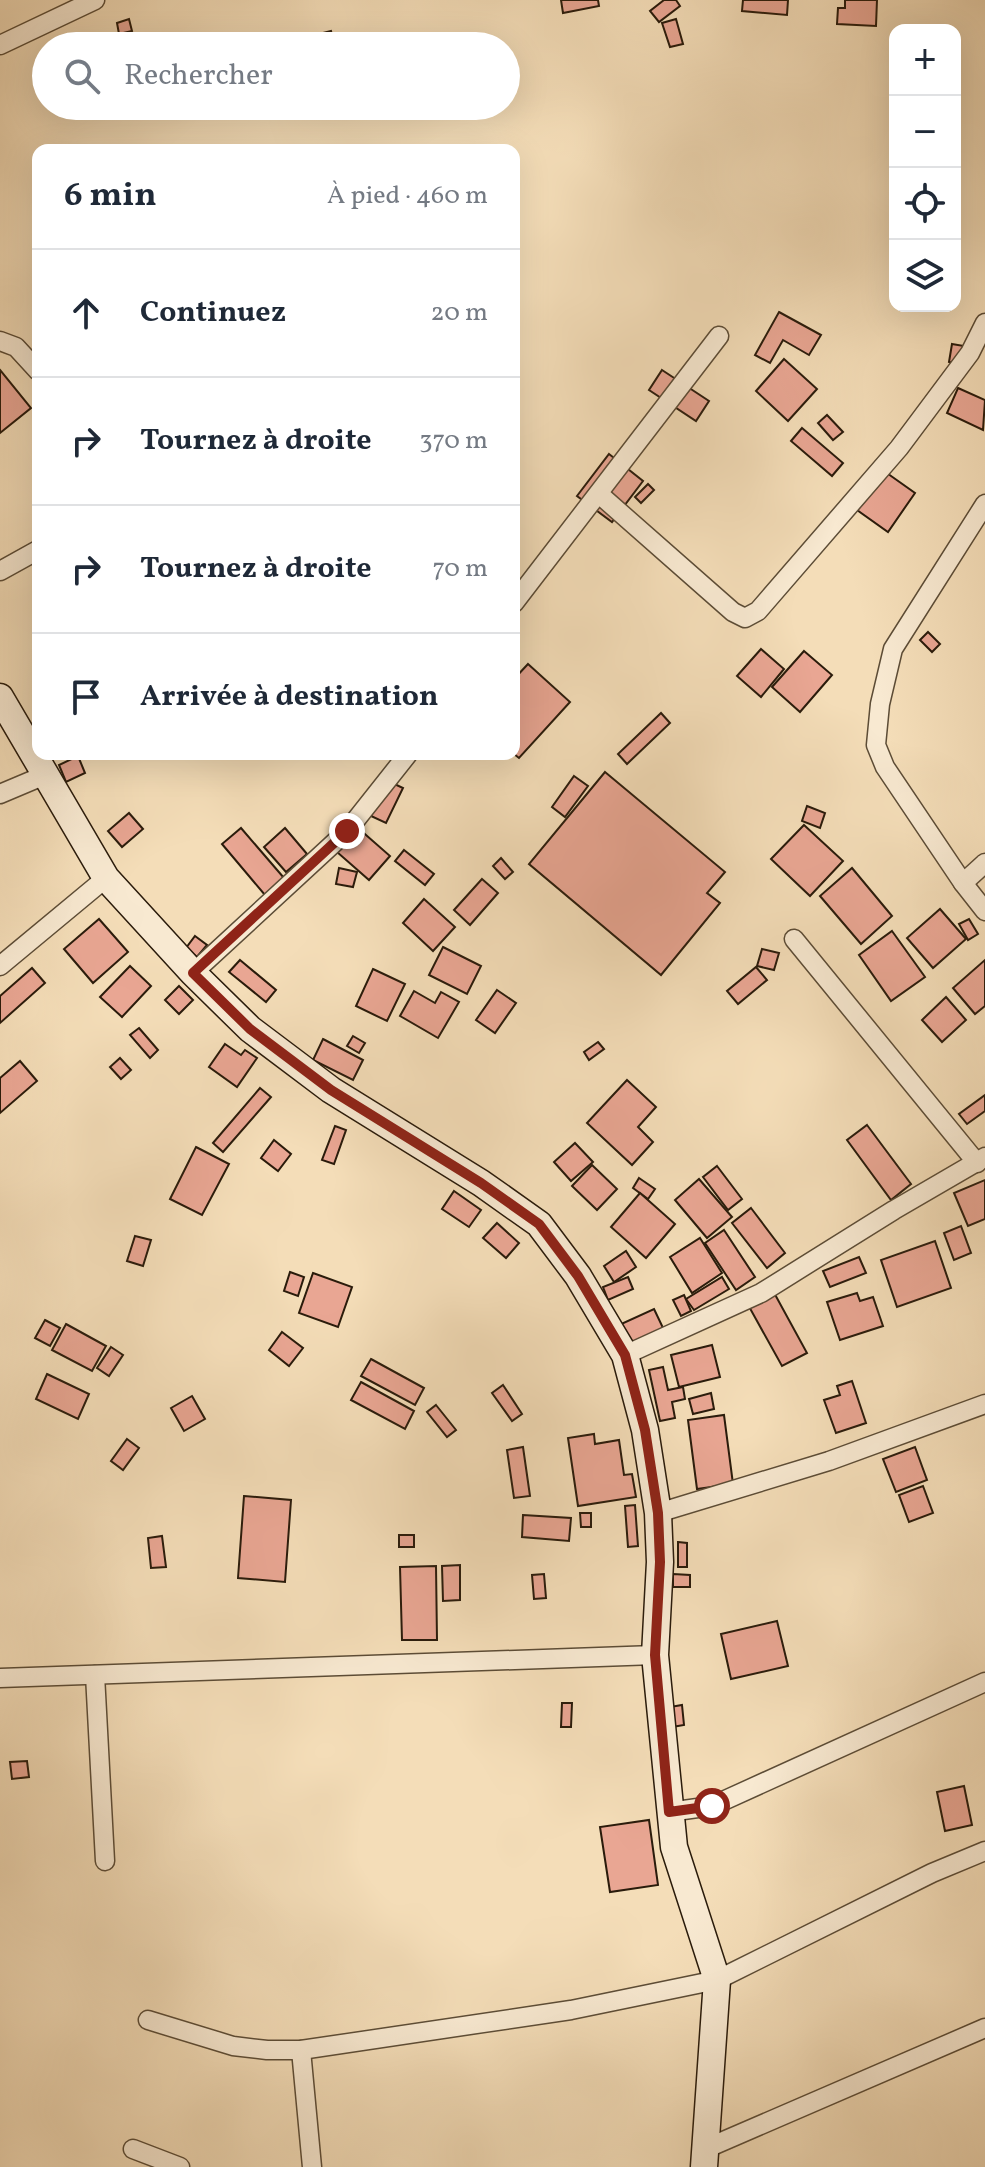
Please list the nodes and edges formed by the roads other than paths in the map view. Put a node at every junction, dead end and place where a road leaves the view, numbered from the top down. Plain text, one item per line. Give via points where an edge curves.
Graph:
1 (95, 0) edge
2 (0, 45) edge
3 (985, 323) edge
4 (719, 336) dead end
5 (0, 341) edge
6 (32, 364) edge
7 (599, 494) junction
8 (985, 504) edge
9 (32, 553) edge
10 (0, 571) edge
11 (520, 589) edge
12 (0, 697) edge
13 (32, 752) edge
14 (36, 760) edge
15 (399, 760) edge
16 (45, 775) junction
17 (0, 794) edge
18 (985, 863) edge
19 (106, 878) junction
20 (963, 883) junction
21 (985, 911) edge
22 (794, 939) dead end
23 (0, 966) edge
24 (193, 973) junction
25 (981, 1160) edge
26 (625, 1355) junction
27 (985, 1404) edge
28 (658, 1513) junction
29 (655, 1655) junction
30 (95, 1675) junction
31 (0, 1678) edge
32 (985, 1682) edge
33 (669, 1812) junction
34 (985, 1851) edge
35 (105, 1861) dead end
36 (717, 1980) junction
37 (148, 2020) dead end
38 (985, 2028) edge
39 (301, 2050) junction
40 (133, 2149) dead end
41 (705, 2158) edge
42 (180, 2167) edge
43 (312, 2167) edge

1 - 2 street
3 - 7 street via 970,353 899,448 758,611 745,618
4 - 7 street
5 - 6 street via 16,347
7 - 11 street
8 - 20 street via 893,649 876,745 885,767
9 - 10 street
12 - 13 street
14 - 16 street
15 - 24 street via 347,831
16 - 17 street
16 - 19 street
18 - 20 street
19 - 23 street
19 - 24 street
20 - 21 street
22 - 25 street
24 - 26 street via 250,1029 331,1090 539,1224 578,1276
25 - 26 street via 761,1293
26 - 28 street via 645,1430
27 - 28 street via 829,1461
28 - 29 street
29 - 30 street
29 - 33 street
30 - 31 street
30 - 35 street
32 - 33 street via 712,1806
33 - 36 street via 674,1847
34 - 36 street
36 - 39 street via 571,2010
36 - 41 street
37 - 39 street via 233,2046
38 - 41 street
39 - 43 street
40 - 42 street

